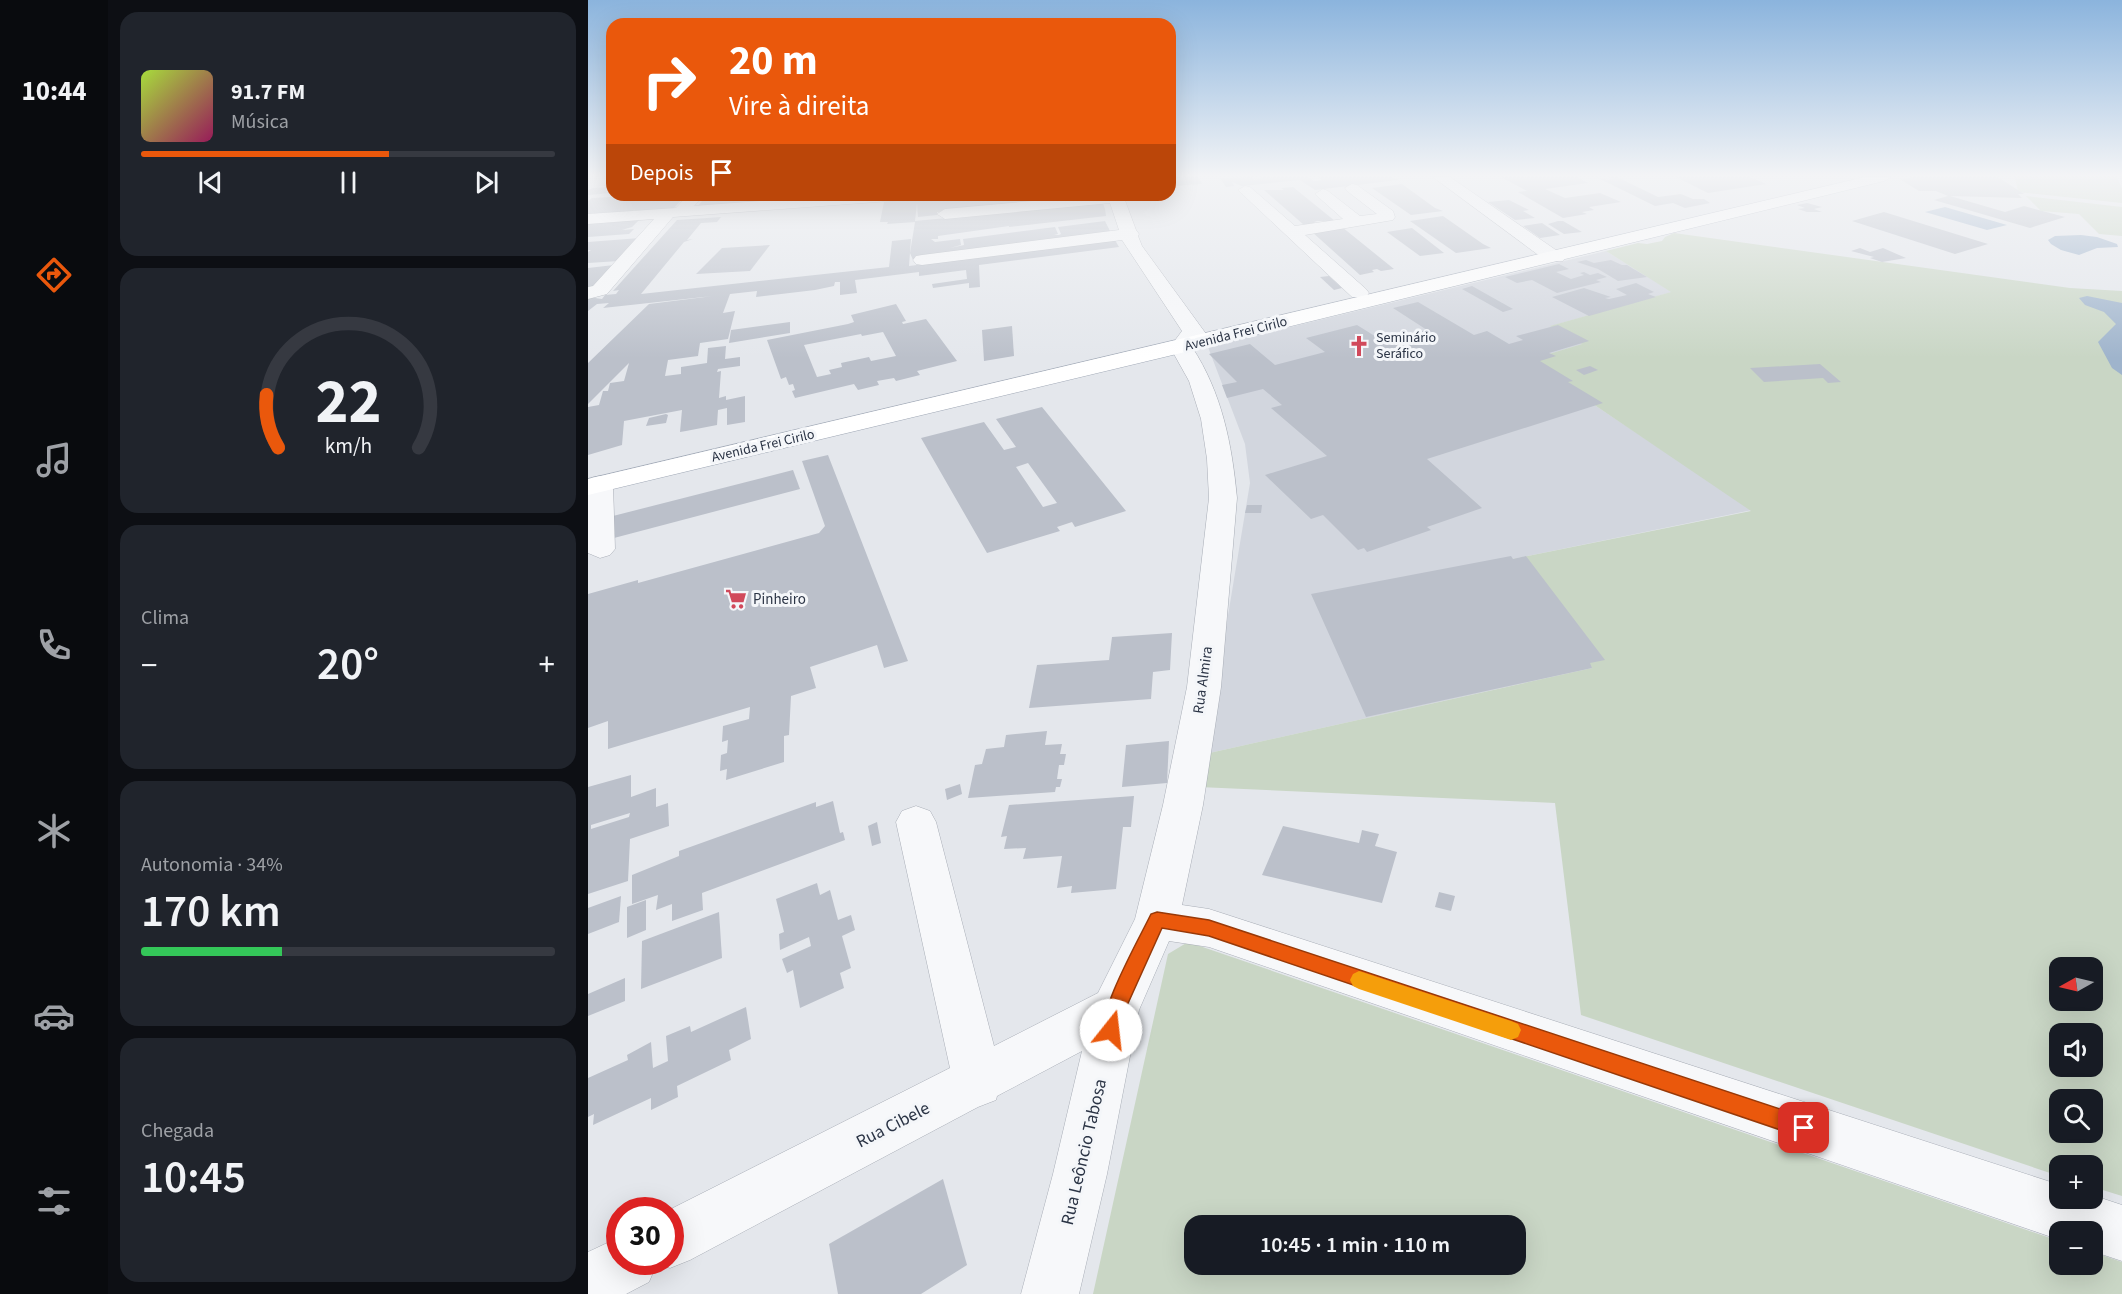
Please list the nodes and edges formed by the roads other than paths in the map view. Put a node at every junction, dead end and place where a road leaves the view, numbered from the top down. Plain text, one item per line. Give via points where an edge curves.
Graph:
1 (647, 237) edge
2 (1104, 237) edge
3 (1132, 237) edge
4 (1297, 237) edge
5 (1526, 237) edge
6 (1614, 237) edge
7 (1622, 237) edge
8 (1550, 254) junction
9 (922, 260) dead end
10 (626, 261) junction
11 (598, 264) dead end
12 (596, 290) edge
13 (1359, 293) junction
14 (1192, 340) junction
15 (592, 481) edge
16 (600, 549) dead end
17 (916, 822) dead end
18 (1157, 920) junction
19 (1115, 1009) junction
20 (978, 1082) junction
21 (684, 1233) edge
22 (2122, 1233) edge
23 (606, 1273) edge
24 (588, 1282) edge
25 (1050, 1294) edge

1 - 10 street
2 - 9 street
3 - 14 street, Rua Almira via 1133,246
4 - 13 street
5 - 8 street
6 - 8 main road, Avenida Frei Cirilo
7 - 8 main road, Avenida Frei Cirilo
8 - 13 main road, Avenida Frei Cirilo
8 - 14 main road, Avenida Frei Cirilo
10 - 11 street
10 - 12 street
13 - 14 main road, Avenida Frei Cirilo
14 - 15 main road, Avenida Frei Cirilo
14 - 18 street, Rua Almira via 1216,437 1223,498 1204,687
15 - 16 street
17 - 20 street
18 - 19 street, Rua Almira
18 - 22 street via 1209,928
19 - 20 street, Rua Cibele
19 - 25 street, Rua Leôncio Tabosa
20 - 21 street, Rua Cibele
23 - 24 street

